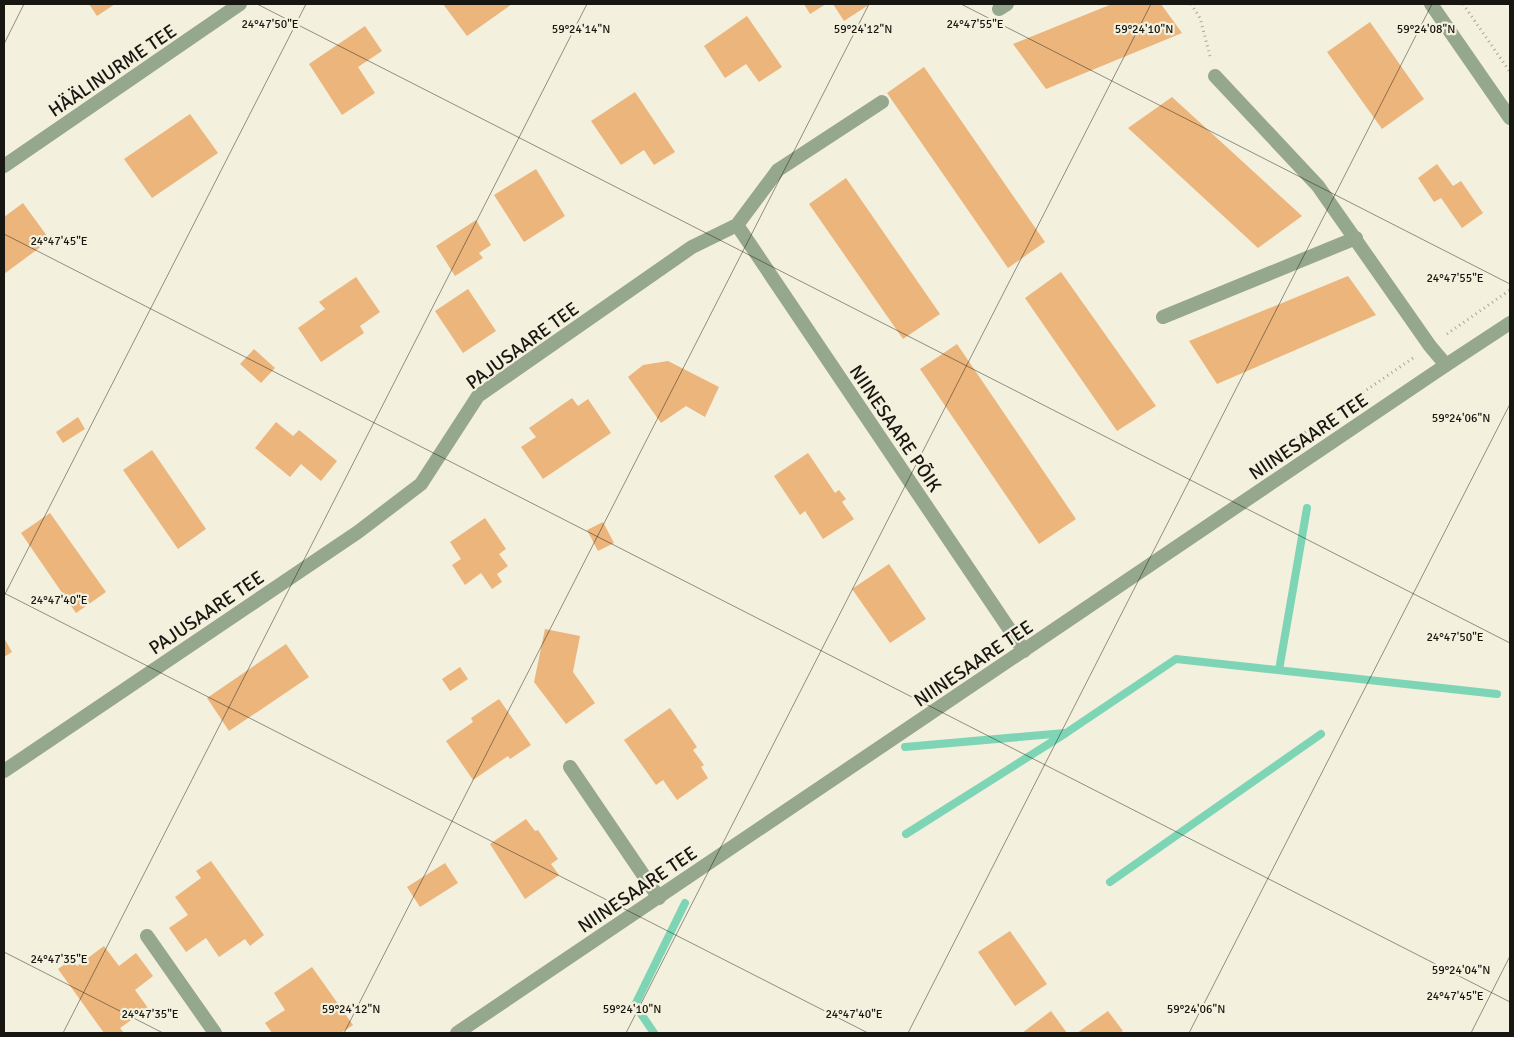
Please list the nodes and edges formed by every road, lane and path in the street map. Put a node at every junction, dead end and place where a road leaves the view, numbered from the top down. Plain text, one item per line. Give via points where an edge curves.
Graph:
1 (240, 4) edge
2 (1191, 4) edge
3 (1431, 4) edge
4 (1463, 4) edge
5 (1510, 72) edge
6 (1215, 76) joint
7 (882, 102) dead end
8 (1510, 118) edge
9 (4, 166) edge
10 (737, 225) junction
11 (1356, 238) junction
12 (1163, 317) dead end
13 (1510, 323) edge
14 (1446, 365) junction
15 (1024, 652) junction
16 (570, 766) dead end
17 (4, 772) edge
18 (659, 898) junction
19 (147, 936) dead end
20 (215, 1033) edge
21 (457, 1033) edge

1 - 9 street, HÄÄLINURME TEE
2 - 6 path via 1200,18
3 - 8 street
4 - 5 path
6 - 11 street via 1318,186
7 - 10 street, PAJUSAARE TEE via 778,170
10 - 15 street, NIINESAARE PÕIK
10 - 17 street, PAJUSAARE TEE via 692,247 478,396 421,484 358,532
11 - 12 street
11 - 14 street
13 - 14 street, NIINESAARE TEE
14 - 15 street, NIINESAARE TEE
15 - 18 street, NIINESAARE TEE
16 - 18 street
18 - 21 street, NIINESAARE TEE
19 - 20 street

